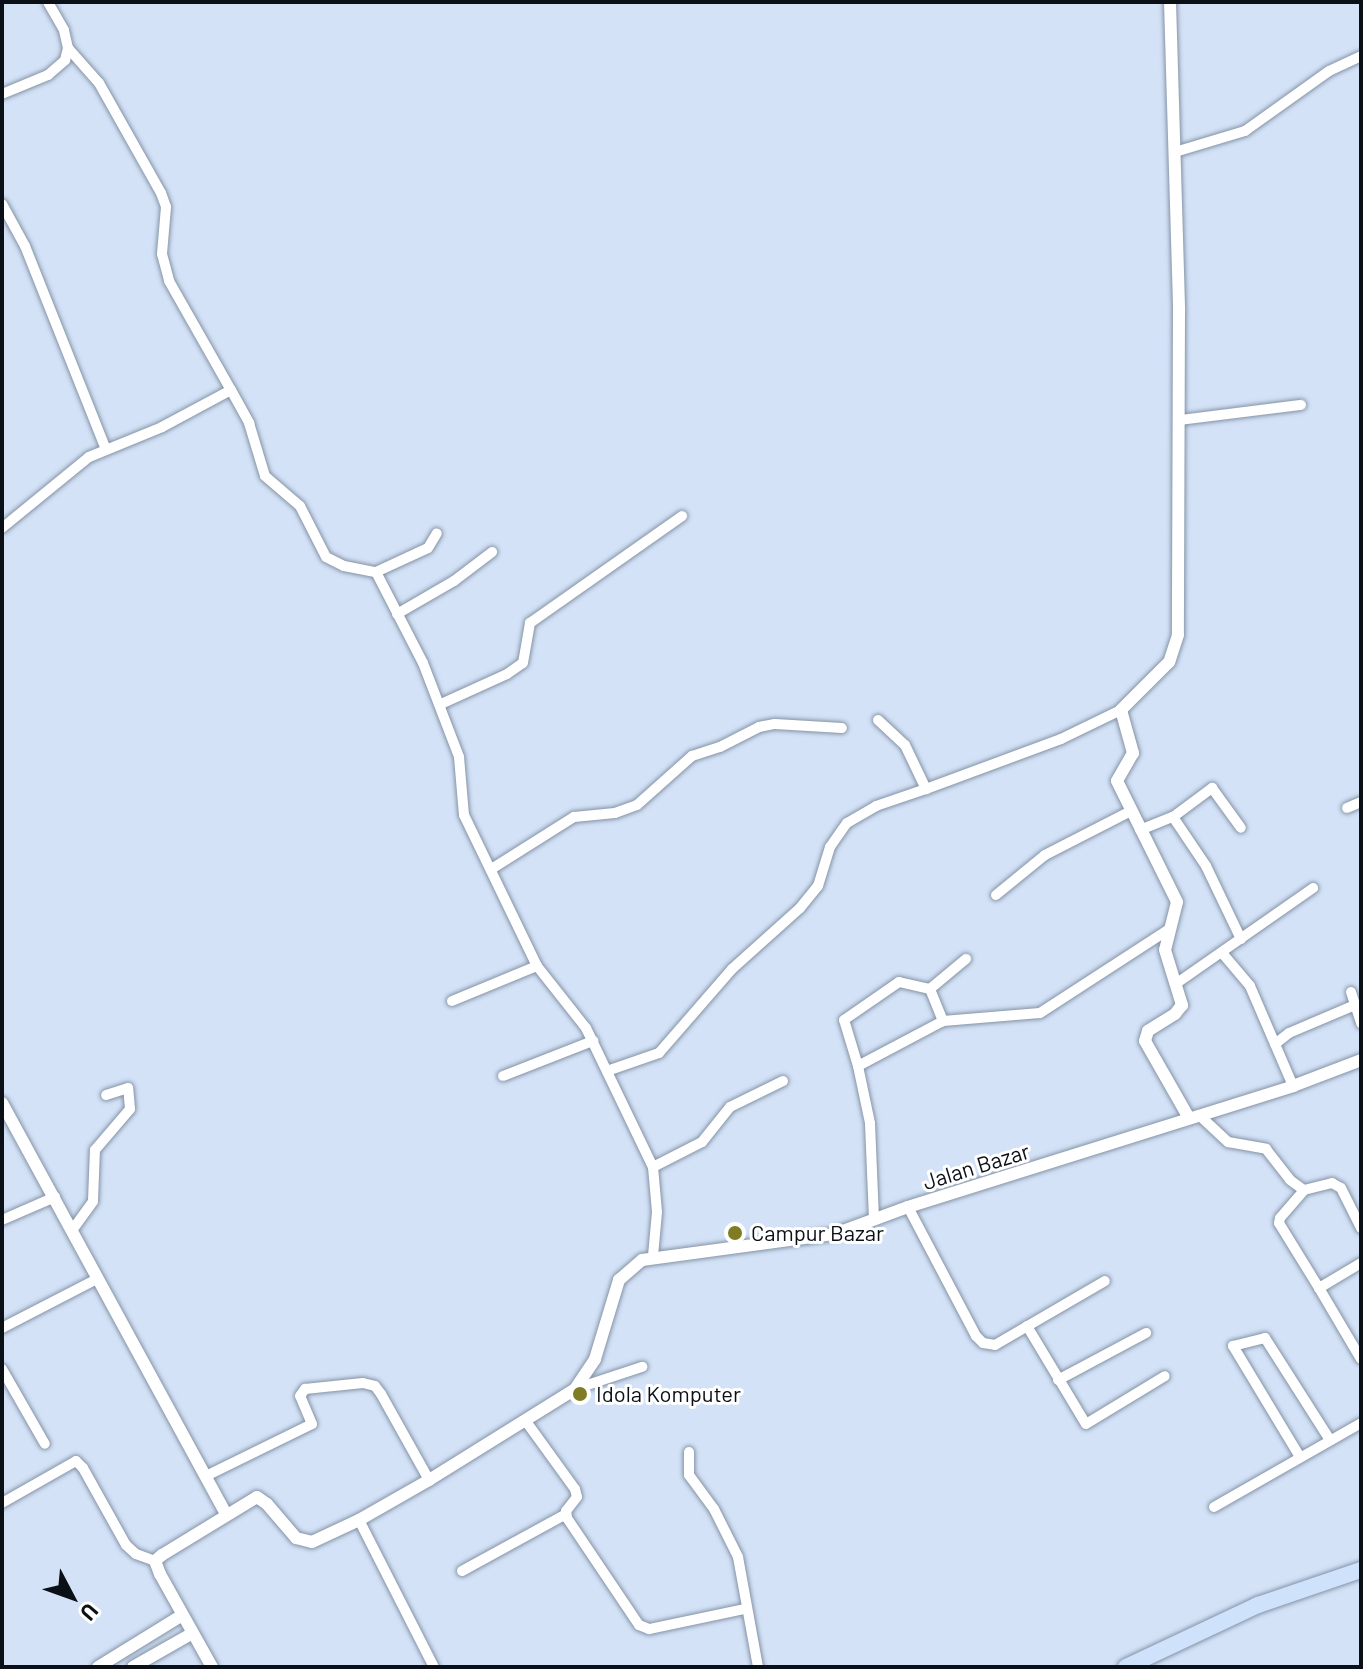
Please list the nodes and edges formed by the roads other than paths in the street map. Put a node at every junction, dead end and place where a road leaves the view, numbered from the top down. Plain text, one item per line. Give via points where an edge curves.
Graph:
1 (48, 2) edge
2 (1170, 2) edge
3 (68, 48) junction
4 (1361, 56) edge
5 (2, 94) edge
6 (1175, 152) junction
7 (2, 204) edge
8 (231, 390) junction
9 (1301, 405) dead end
10 (1180, 420) junction
11 (106, 450) junction
12 (682, 516) dead end
13 (2, 528) edge
14 (437, 533) dead end
15 (492, 552) dead end
16 (376, 572) junction
17 (397, 614) junction
18 (441, 704) junction
19 (1121, 710) junction
20 (878, 720) dead end
21 (842, 728) dead end
22 (926, 789) junction
23 (1361, 802) edge
24 (1347, 808) dead end
25 (1131, 811) junction
26 (1173, 817) junction
27 (1241, 828) dead end
28 (1140, 830) junction
29 (493, 868) junction
30 (1313, 888) dead end
31 (996, 895) dead end
32 (1168, 930) junction
33 (1241, 939) junction
34 (1223, 954) junction
35 (966, 959) dead end
36 (537, 966) junction
37 (1177, 983) junction
38 (930, 989) junction
39 (1351, 992) dead end
40 (452, 1001) dead end
41 (1355, 1005) junction
42 (1361, 1020) edge
43 (943, 1021) junction
44 (593, 1041) junction
45 (1275, 1044) junction
46 (1361, 1060) edge
47 (858, 1066) junction
48 (607, 1071) junction
49 (503, 1076) dead end
50 (783, 1081) dead end
51 (1293, 1086) junction
52 (106, 1095) dead end
53 (2, 1103) edge
54 (1194, 1116) junction
55 (653, 1167) junction
56 (1304, 1190) junction
57 (55, 1197) junction
58 (908, 1207) junction
59 (874, 1219) junction
60 (2, 1220) edge
61 (1361, 1228) edge
62 (73, 1229) junction
63 (653, 1256) junction
64 (1361, 1263) edge
65 (97, 1279) junction
66 (1105, 1281) dead end
67 (1319, 1288) junction
68 (1027, 1326) junction
69 (2, 1328) edge
70 (1146, 1333) dead end
71 (1361, 1359) edge
72 (642, 1367) dead end
73 (2, 1369) edge
74 (1165, 1376) dead end
75 (1058, 1380) junction
76 (575, 1389) junction
77 (525, 1420) junction
78 (1361, 1423) edge
79 (1330, 1440) junction
80 (45, 1444) dead end
81 (689, 1452) dead end
82 (1300, 1457) junction
83 (206, 1476) junction
84 (429, 1480) junction
85 (2, 1503) edge
86 (1214, 1507) dead end
87 (226, 1513) junction
88 (566, 1514) junction
89 (359, 1520) junction
90 (155, 1561) junction
91 (1361, 1570) edge
92 (462, 1571) dead end
93 (745, 1609) junction
94 (181, 1616) junction
95 (191, 1634) junction
96 (98, 1667) edge
97 (133, 1667) edge
98 (212, 1667) edge
99 (434, 1667) edge
100 (758, 1667) edge
101 (1126, 1667) edge

1 - 3 street
2 - 6 street
3 - 5 street via 59,68
3 - 8 street via 99,83 161,193 166,207 162,254 169,281
4 - 6 street via 1329,71 1245,131
6 - 10 street
7 - 11 street via 25,246
8 - 11 street
8 - 16 street via 249,423 265,476 300,506 326,557
9 - 10 street
10 - 19 street via 1176,645 1169,662
11 - 13 street via 71,469
12 - 18 street via 530,623 523,663
14 - 16 street via 428,548
15 - 17 street
16 - 17 street
17 - 18 street
18 - 29 street via 459,757 464,815
19 - 22 street via 1061,739
19 - 25 street via 1133,753 1117,781
20 - 22 street via 905,745
21 - 29 street via 759,727 692,756 637,805 574,817
22 - 48 street via 876,806 847,823 830,847 818,886 800,908 721,979 659,1053
23 - 24 street
25 - 28 street
25 - 31 street via 1045,855
26 - 27 street via 1212,788
26 - 28 street
26 - 33 street via 1206,866
28 - 32 street via 1177,902
29 - 36 street
30 - 33 street
32 - 37 street via 1165,950
32 - 43 street via 1040,1013
33 - 34 street
34 - 37 street
34 - 45 street via 1250,986
35 - 38 street
36 - 40 street
36 - 44 street
37 - 54 street via 1180,1009 1148,1031 1145,1041
38 - 43 street
38 - 47 street via 899,982 846,1017
39 - 41 street
41 - 42 street
41 - 45 street
43 - 47 street
44 - 48 street
44 - 49 street
45 - 51 street
46 - 51 street, Jalan Bazar
47 - 59 street via 870,1123
48 - 55 street
50 - 55 street via 730,1107 702,1142
51 - 54 street, Jalan Bazar
52 - 62 street via 128,1088 130,1109 95,1150 93,1201
53 - 57 street
54 - 56 street via 1228,1142 1266,1149
54 - 58 street, Jalan Bazar
55 - 63 street
56 - 61 street via 1336,1184
56 - 67 street via 1279,1221
57 - 60 street
57 - 62 street
58 - 59 street, Jalan Bazar
58 - 68 street via 976,1336 995,1345
59 - 63 street, Jalan Bazar via 812,1239
62 - 65 street
63 - 76 street, Jalan Bazar via 625,1271 595,1359
64 - 67 street
65 - 69 street
65 - 83 street
66 - 68 street
67 - 71 street
68 - 75 street
70 - 75 street
72 - 76 street
73 - 80 street
74 - 75 street via 1086,1424
76 - 77 street
77 - 84 street
77 - 88 street via 575,1489 577,1497
78 - 79 street
79 - 82 street
79 - 82 street via 1265,1338 1233,1346
81 - 93 street via 689,1475 710,1501 738,1557
82 - 86 street
83 - 84 street via 312,1424 300,1396 305,1389 363,1383 381,1394
83 - 87 street
84 - 89 street
85 - 90 street via 76,1461 126,1545
87 - 89 street via 260,1498 304,1542
87 - 90 street
88 - 92 street
88 - 93 street via 639,1625 649,1629
89 - 99 street
90 - 94 street
91 - 101 main road via 1258,1605
93 - 100 street
94 - 95 street
94 - 96 street
95 - 97 street
95 - 98 street

